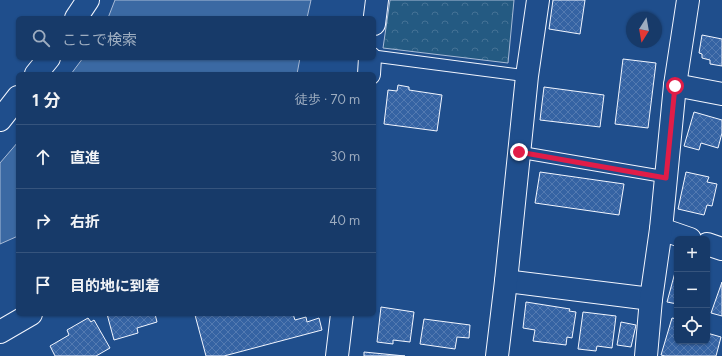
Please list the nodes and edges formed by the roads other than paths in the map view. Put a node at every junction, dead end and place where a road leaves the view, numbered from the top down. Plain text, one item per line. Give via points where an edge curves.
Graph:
1 (88, 0) edge
2 (377, 0) edge
3 (538, 0) edge
4 (688, 0) edge
5 (77, 16) edge
6 (375, 16) edge
7 (376, 56) edge
8 (47, 60) edge
9 (370, 60) edge
10 (38, 72) edge
11 (368, 72) edge
12 (526, 76) junction
13 (675, 86) junction
14 (722, 94) edge
15 (16, 100) edge
16 (0, 120) edge
17 (519, 152) junction
18 (666, 178) junction
19 (661, 229) junction
20 (681, 236) edge
21 (710, 245) edge
22 (722, 249) edge
23 (506, 281) junction
24 (651, 299) junction
25 (28, 316) edge
26 (342, 316) edge
27 (0, 332) edge
28 (337, 356) edge
29 (497, 356) edge
30 (646, 356) edge

1 - 5 street
2 - 6 street
3 - 12 street
4 - 13 street
7 - 12 lane
8 - 10 street
9 - 11 street
12 - 17 street
13 - 14 street
13 - 18 street
15 - 16 street
17 - 18 lane
17 - 23 street
18 - 19 street
19 - 20 street
19 - 24 street
21 - 22 street
23 - 24 street
23 - 29 street
24 - 30 street
25 - 27 street
26 - 28 street

